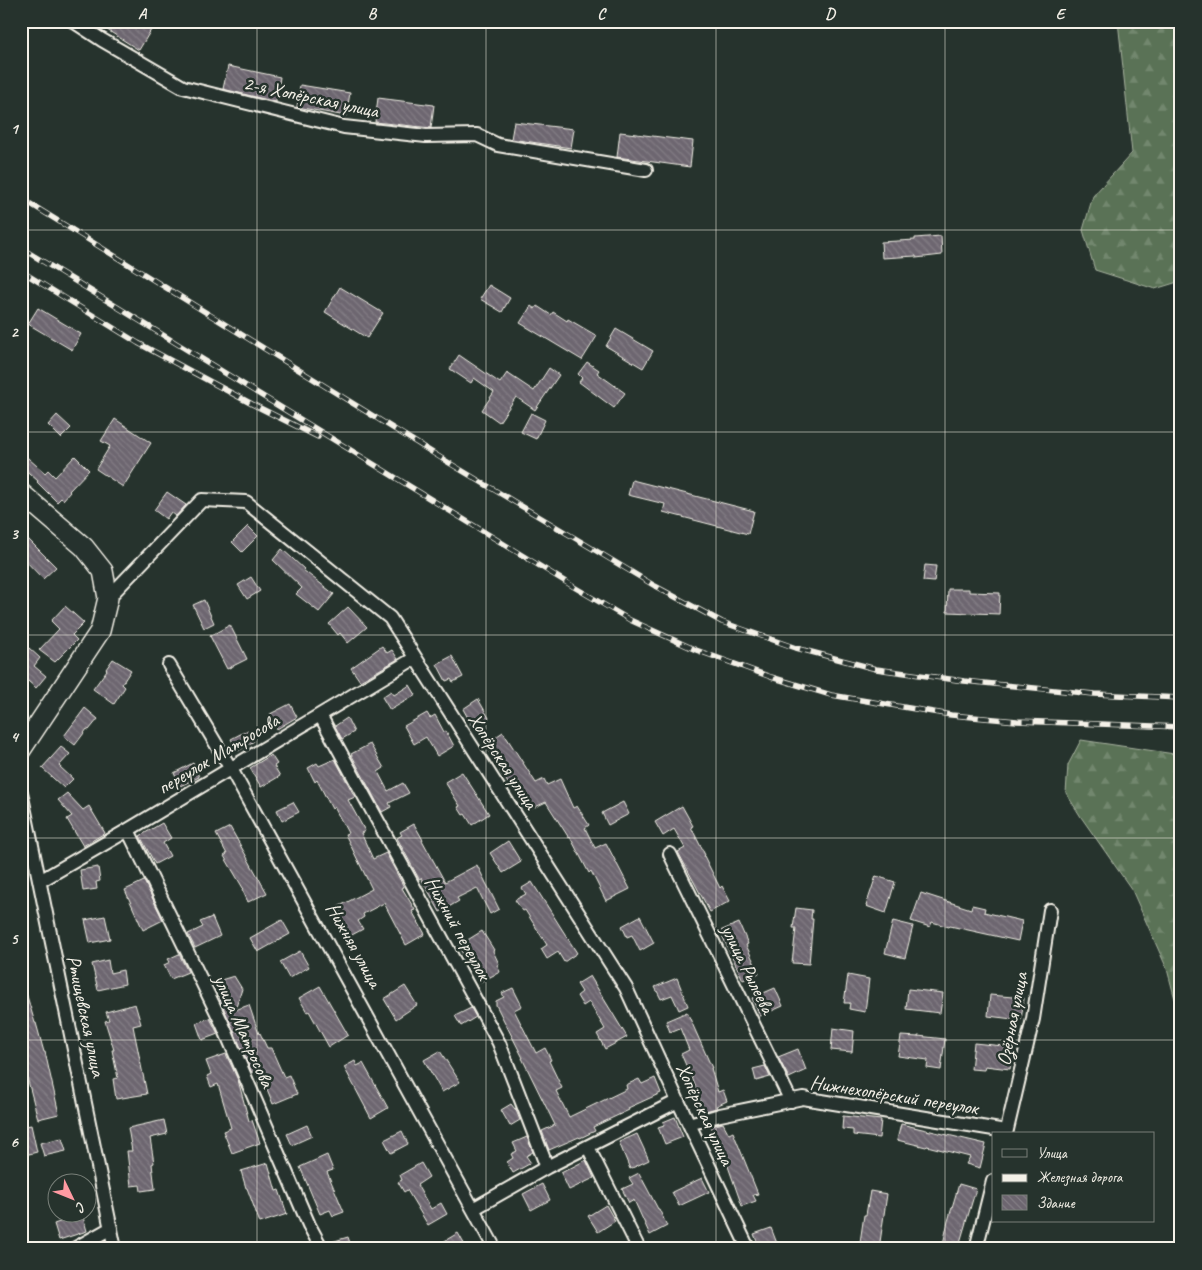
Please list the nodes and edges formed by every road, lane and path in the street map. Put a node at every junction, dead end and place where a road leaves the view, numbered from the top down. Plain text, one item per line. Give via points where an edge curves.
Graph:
1 (73, 21) edge
2 (646, 170) dead end
3 (21, 493) edge
4 (108, 598) junction
5 (416, 658) junction
6 (169, 664) dead end
7 (320, 715) junction
8 (21, 750) edge
9 (231, 769) junction
10 (21, 792) edge
11 (128, 830) junction
12 (670, 854) dead end
13 (40, 881) junction
14 (1050, 910) dead end
15 (678, 1101) junction
16 (791, 1101) junction
17 (689, 1124) junction
18 (1006, 1132) edge
19 (588, 1147) junction
20 (547, 1167) junction
21 (992, 1185) edge
22 (473, 1209) junction
23 (111, 1228) junction
24 (748, 1248) edge
25 (74, 1249) edge
26 (115, 1249) edge
27 (322, 1249) edge
28 (495, 1249) edge
29 (639, 1249) edge
30 (976, 1249) edge

1 - 2 street, 2-я Хопёрская улица via 183,88 344,127 426,136 477,134 498,145
3 - 4 street via 84,547 103,571
4 - 5 street, Хопёрская улица via 202,500 246,502 390,618
4 - 8 street via 100,631
5 - 7 street, переулок Матросова
5 - 15 street, Хопёрская улица via 626,988
6 - 9 street, Нижняя улица
7 - 9 street, переулок Матросова
7 - 20 street, Нижний переулок via 500,1043
9 - 11 street, переулок Матросова
9 - 22 street, Нижняя улица
10 - 13 street, Ртищевская улица
11 - 13 street, переулок Матросова
11 - 27 street, улица Матросова via 222,1023
12 - 16 street, улица Рылеева
13 - 23 street, Ртищевская улица
14 - 18 street, Озёрная улица via 1033,1020
15 - 17 street, Хопёрская улица
15 - 19 street
16 - 17 street, Нижнехопёрский переулок
16 - 18 street, Нижнехопёрский переулок via 803,1098
17 - 24 street, Хопёрская улица
19 - 20 street
19 - 29 street
20 - 22 street
21 - 30 street
22 - 28 street, Нижняя улица
23 - 25 street
23 - 26 street, Ртищевская улица

